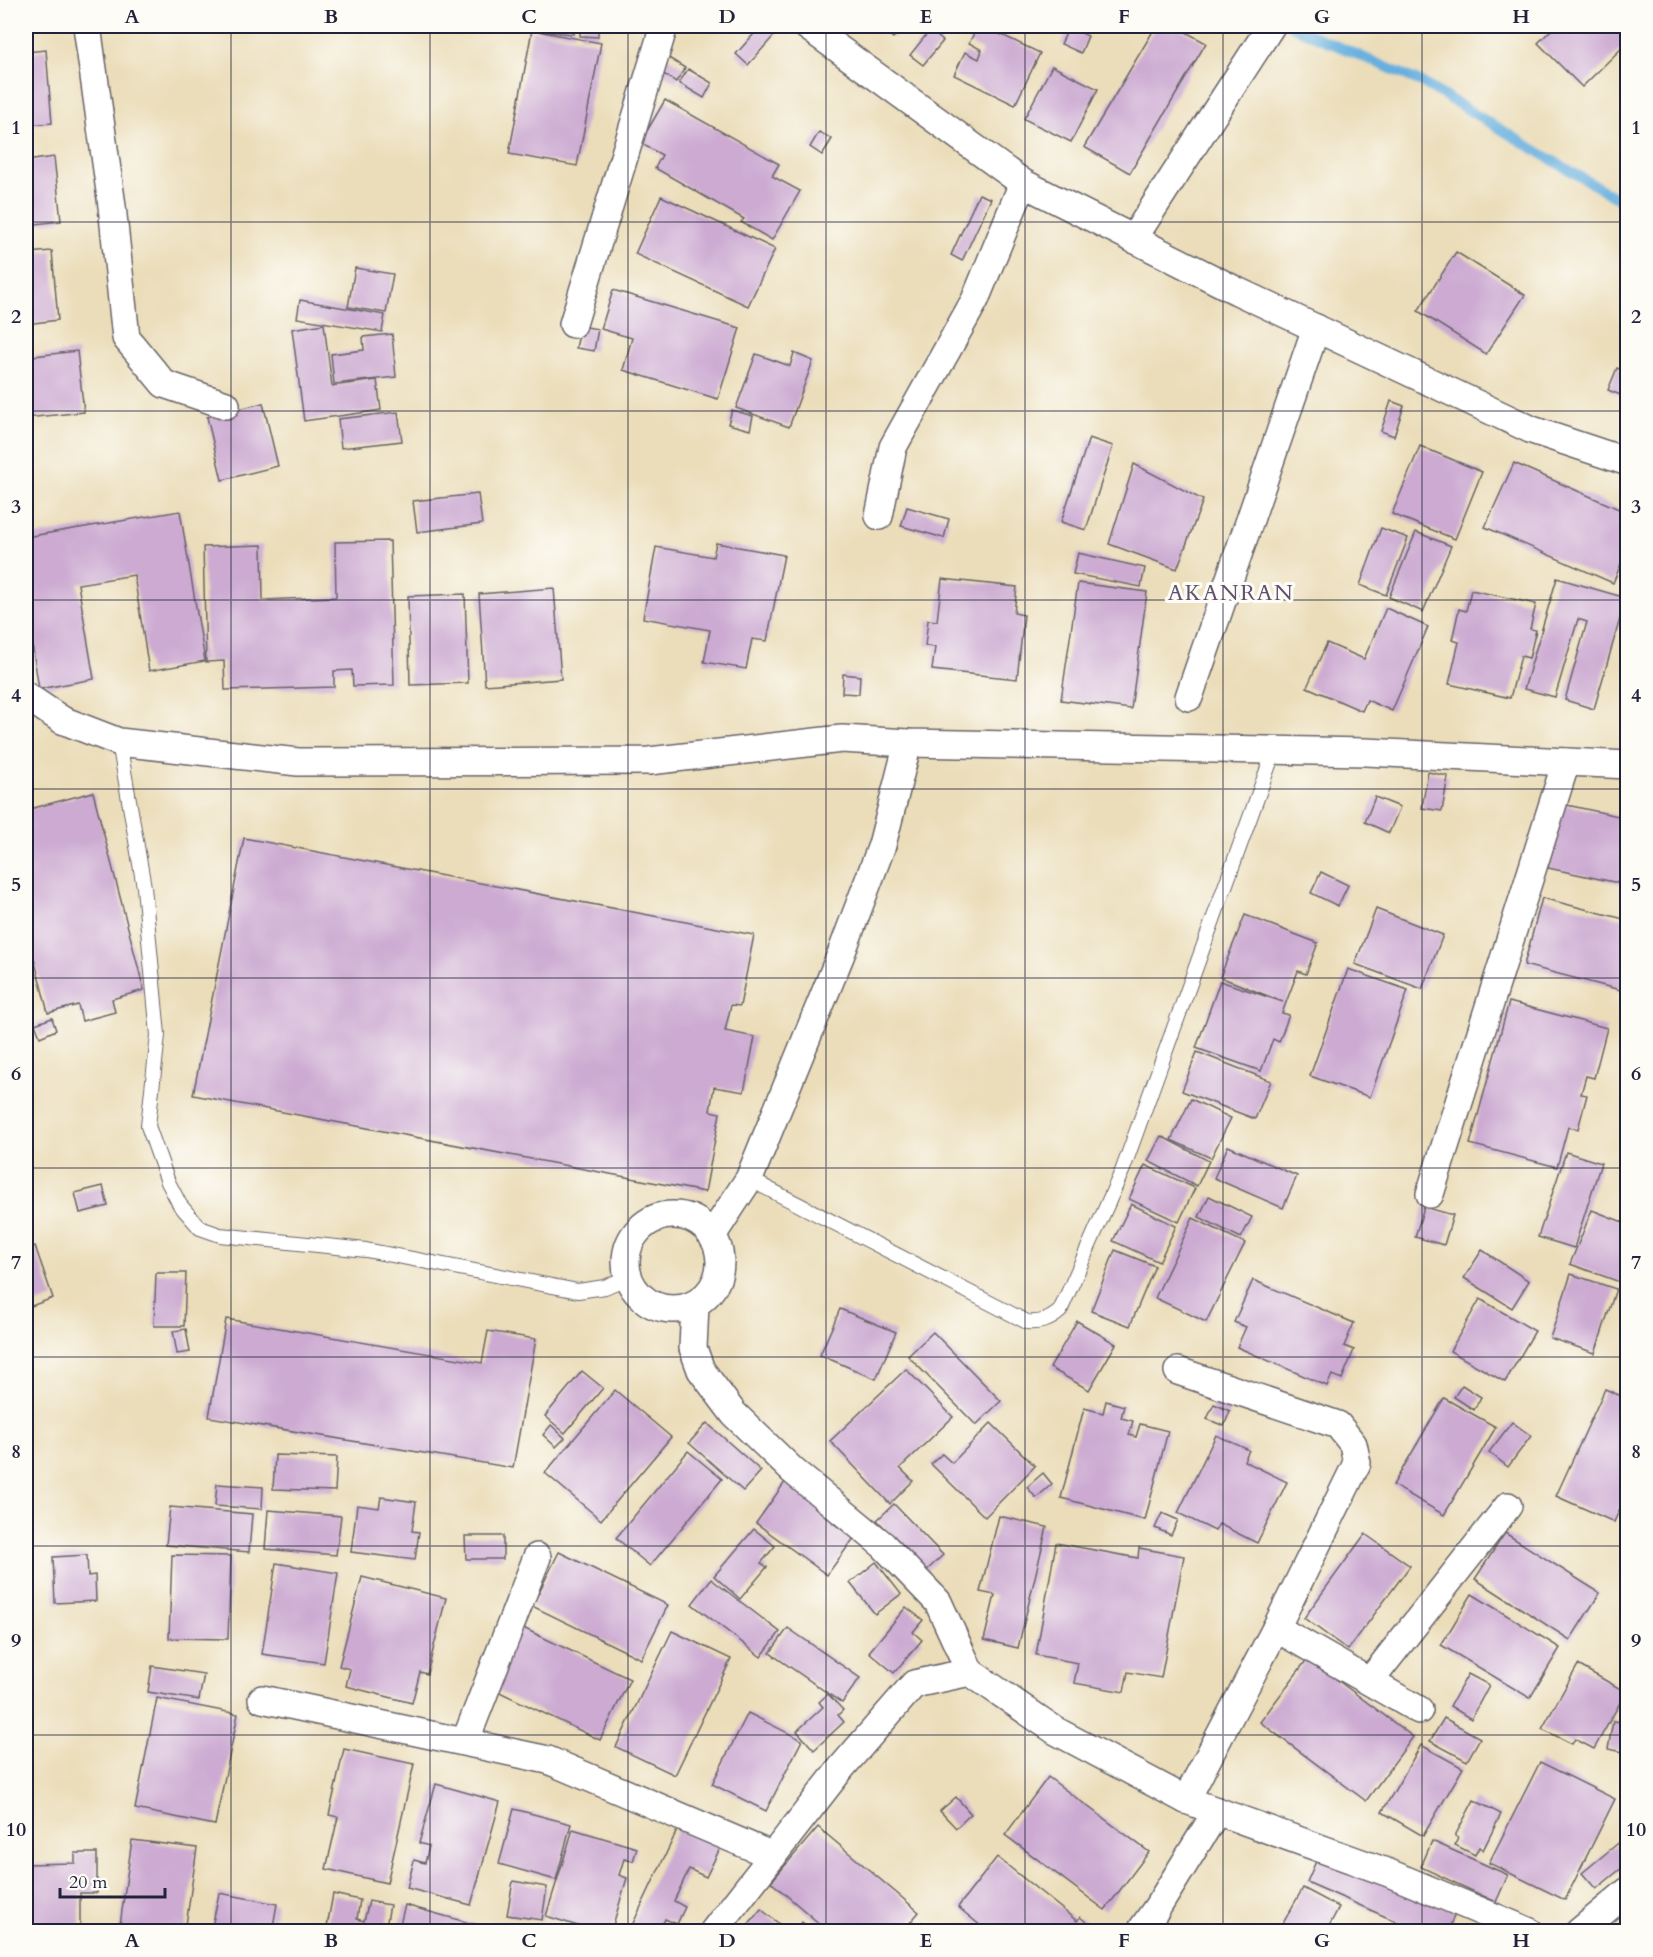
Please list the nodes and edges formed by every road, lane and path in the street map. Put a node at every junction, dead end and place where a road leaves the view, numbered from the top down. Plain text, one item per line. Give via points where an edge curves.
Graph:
1 (87, 26) edge
2 (664, 26) edge
3 (807, 26) edge
4 (1271, 26) edge
5 (1023, 183) junction
6 (1133, 239) junction
7 (573, 324) dead end
8 (1316, 328) junction
9 (226, 405) dead end
10 (1628, 462) edge
11 (879, 516) dead end
12 (26, 696) edge
13 (1189, 697) dead end
14 (119, 742) junction
15 (908, 743) junction
16 (1274, 751) junction
17 (1566, 762) junction
18 (1628, 765) edge
19 (748, 1179) junction
20 (1430, 1194) dead end
21 (713, 1234) junction
22 (628, 1277) junction
23 (695, 1305) junction
24 (1178, 1371) dead end
25 (1508, 1506) dead end
26 (537, 1557) dead end
27 (1276, 1628) junction
28 (970, 1672) junction
29 (1370, 1681) junction
30 (262, 1699) dead end
31 (1419, 1710) dead end
32 (465, 1742) junction
33 (1186, 1800) junction
34 (1217, 1811) junction
35 (773, 1856) junction
36 (1628, 1891) edge
37 (713, 1932) edge
38 (1140, 1932) edge
39 (1530, 1932) edge
40 (1579, 1932) edge

1 - 9 street via 126,338 164,384
2 - 7 street
3 - 5 street
4 - 6 street
5 - 6 street
5 - 11 street via 975,300 893,447
6 - 8 street
8 - 10 street via 1532,430
8 - 13 street
12 - 14 street via 62,720
14 - 15 street via 298,762 649,761 842,739
14 - 22 lane via 144,887 158,1035 148,1126 168,1182 180,1205 200,1227 220,1235 366,1250 578,1291 605,1287
15 - 16 street
15 - 19 street via 882,845
16 - 17 street
16 - 19 lane via 1123,1169 1060,1311 1052,1318 1028,1322
17 - 18 street
17 - 20 street
19 - 21 street
21 - 22 street via 692,1217 665,1214 640,1226 627,1249
21 - 23 street via 722,1259 714,1286
22 - 23 street via 643,1299 668,1309
23 - 28 street via 693,1348 701,1370 734,1414 793,1471 883,1545 938,1602
24 - 27 street via 1338,1425 1353,1444 1357,1463
25 - 29 street
26 - 32 street
27 - 29 street
27 - 33 street
28 - 33 street via 1056,1731
28 - 35 street via 914,1684 842,1767
29 - 31 street
30 - 32 street
32 - 35 street via 548,1760
33 - 34 street
34 - 38 street
34 - 39 street via 1389,1872
35 - 37 street
36 - 40 street

